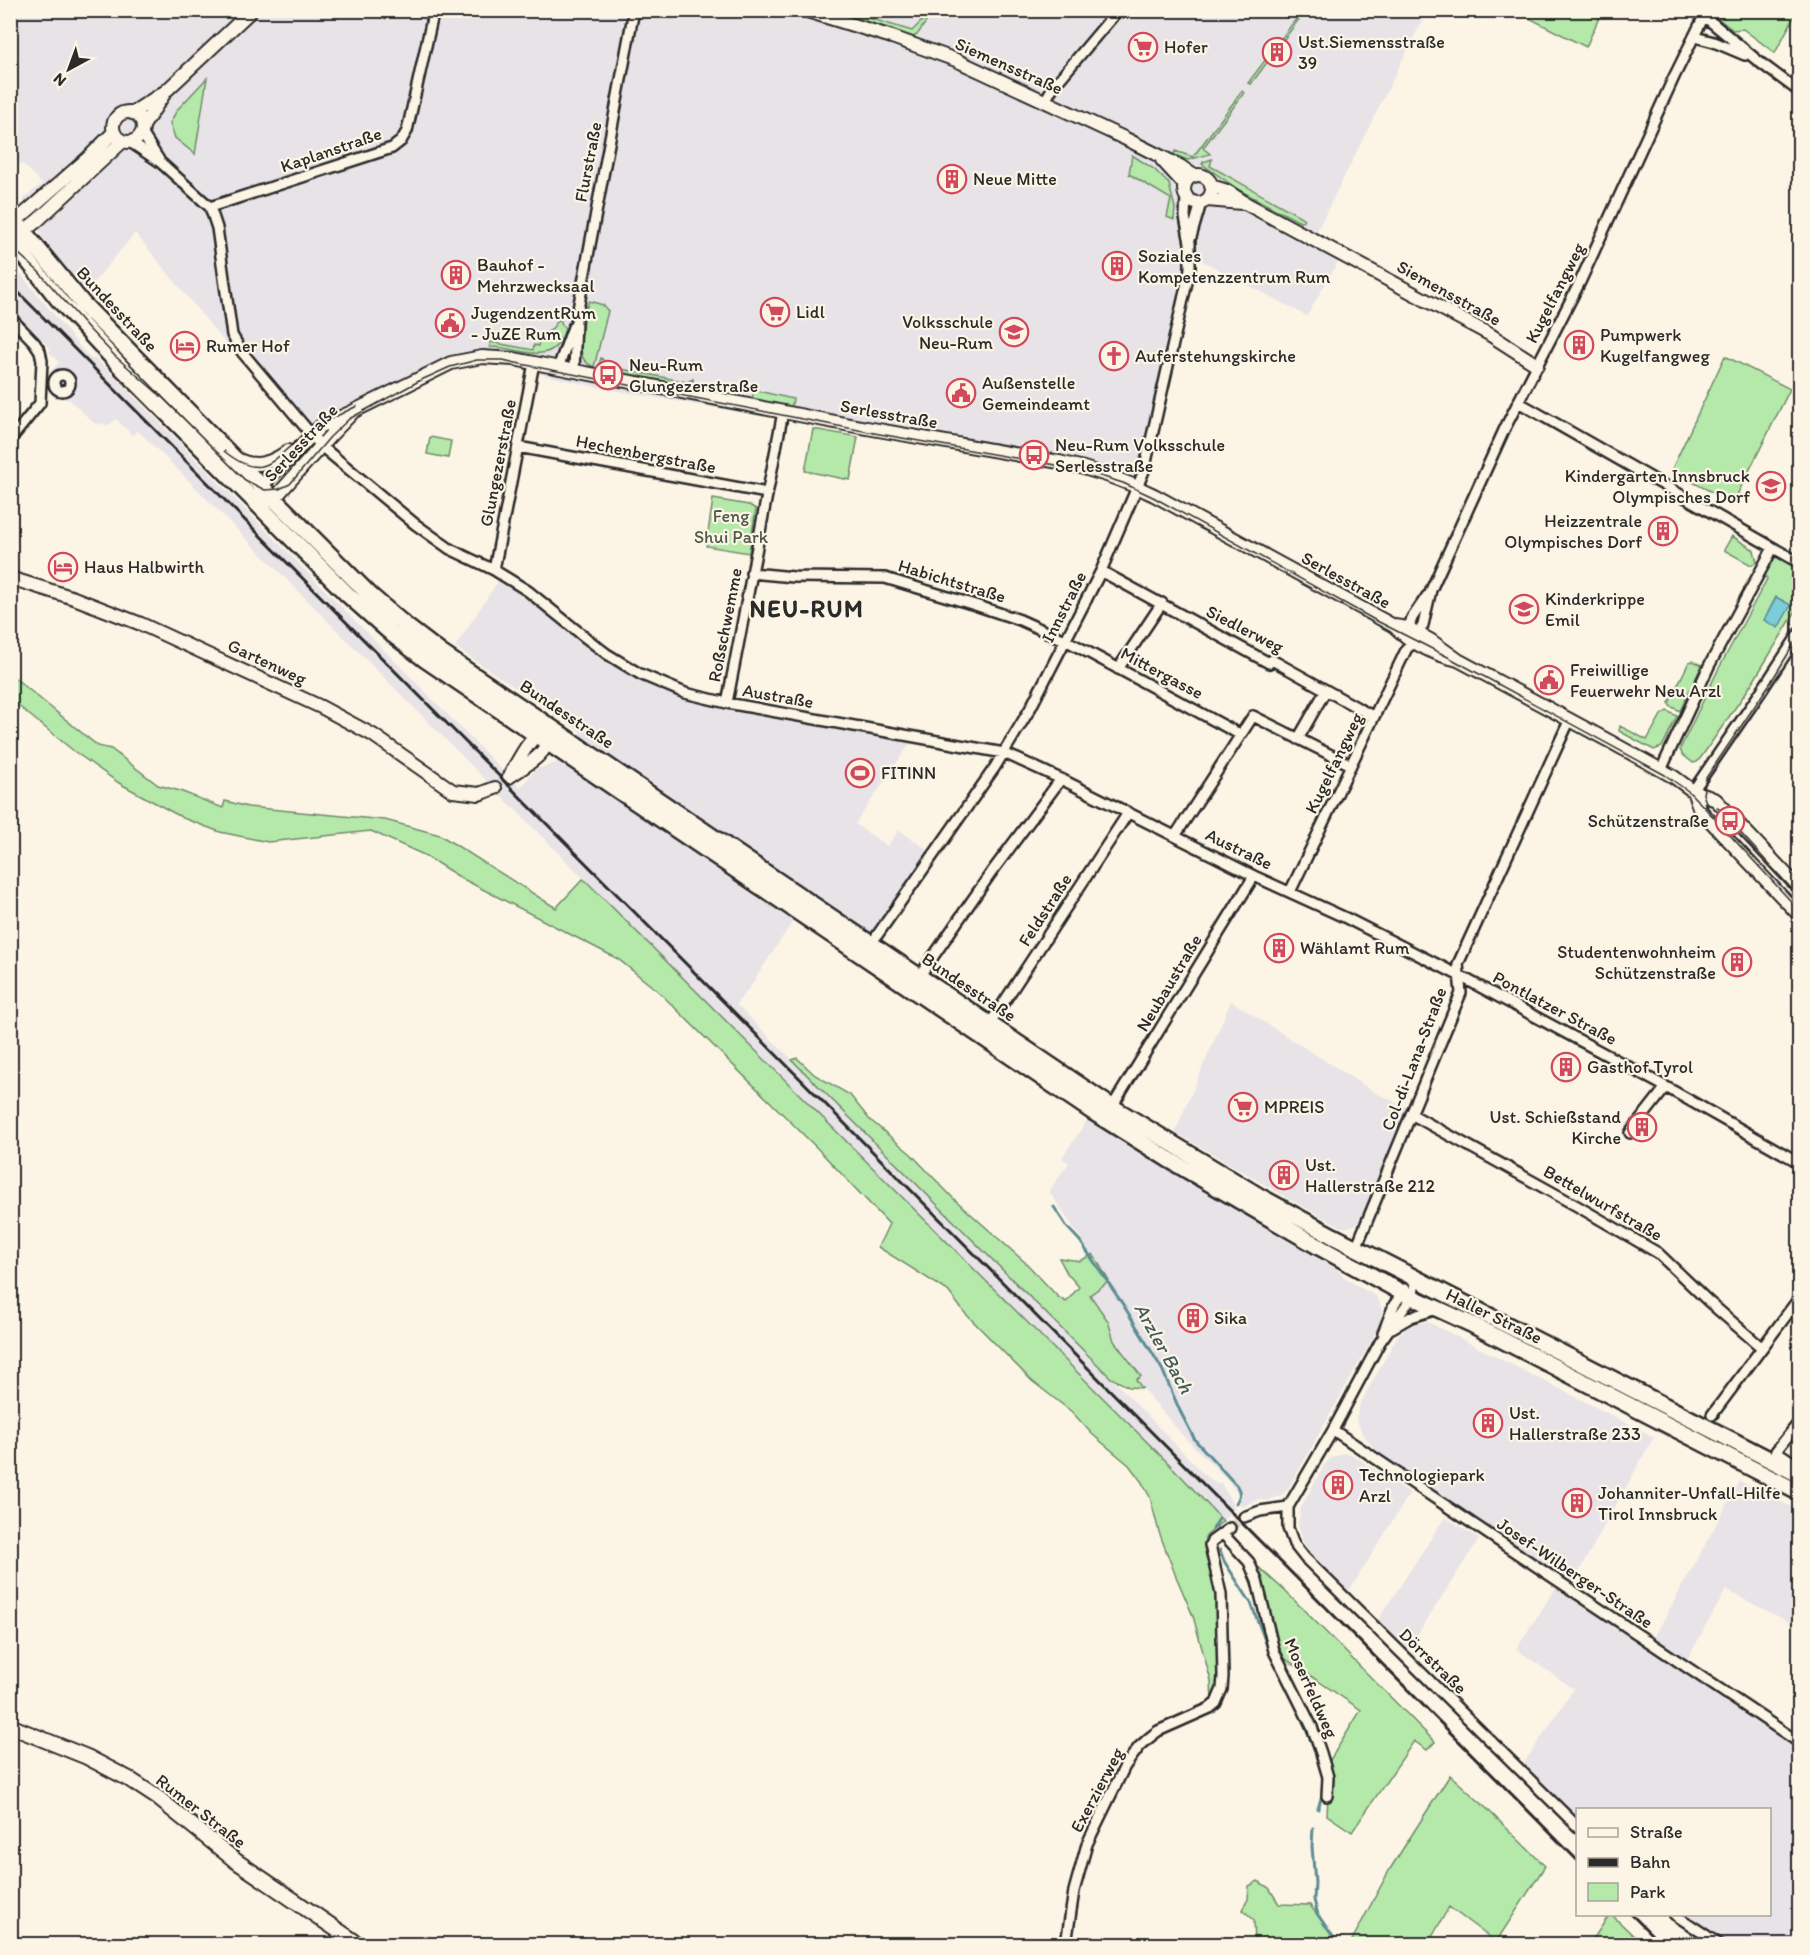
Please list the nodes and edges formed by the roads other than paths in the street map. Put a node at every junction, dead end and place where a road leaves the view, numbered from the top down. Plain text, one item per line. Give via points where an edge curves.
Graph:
1 (252, 10) edge
2 (434, 10) edge
3 (633, 10) edge
4 (804, 10) edge
5 (1118, 10) edge
6 (1706, 13) edge
7 (1695, 37) junction
8 (1758, 61) junction
9 (166, 91) junction
10 (1800, 92) edge
11 (1045, 101) junction
12 (132, 113) junction
13 (143, 129) junction
14 (122, 138) junction
15 (1160, 157) junction
16 (160, 162) junction
17 (1194, 176) junction
18 (1211, 186) junction
19 (1186, 191) junction
20 (1204, 201) junction
21 (1247, 204) junction
22 (210, 207) junction
23 (14, 227) edge
24 (1190, 243) junction
25 (10, 317) edge
26 (576, 320) junction
27 (534, 363) junction
28 (1537, 365) junction
29 (558, 368) junction
30 (574, 371) junction
31 (56, 388) dead end
32 (1518, 402) junction
33 (40, 403) junction
34 (354, 411) junction
35 (783, 412) junction
36 (311, 435) junction
37 (10, 440) edge
38 (321, 446) junction
39 (518, 447) junction
40 (231, 455) junction
41 (261, 486) junction
42 (1138, 487) junction
43 (767, 493) junction
44 (274, 499) junction
45 (256, 504) junction
46 (1773, 548) junction
47 (1800, 563) edge
48 (494, 570) junction
49 (1101, 571) junction
50 (751, 573) junction
51 (10, 578) edge
52 (1162, 603) junction
53 (1800, 632) edge
54 (1411, 638) junction
55 (1066, 641) junction
56 (1118, 669) junction
57 (1326, 690) junction
58 (727, 703) junction
59 (1374, 717) junction
60 (1570, 719) junction
61 (551, 727) junction
62 (1241, 735) junction
63 (542, 739) junction
64 (1298, 739) junction
65 (1004, 753) junction
66 (1351, 765) junction
67 (1660, 770) junction
68 (1060, 779) junction
69 (495, 788) dead end
70 (1693, 791) junction
71 (1128, 813) junction
72 (1175, 836) junction
73 (1254, 876) junction
74 (1800, 889) edge
75 (1290, 892) junction
76 (1800, 916) edge
77 (871, 944) junction
78 (1460, 976) junction
79 (919, 977) junction
80 (989, 1025) junction
81 (1666, 1087) junction
82 (1112, 1107) junction
83 (1411, 1114) junction
84 (1630, 1133) dead end
85 (1179, 1157) junction
86 (1800, 1162) edge
87 (1356, 1248) junction
88 (1416, 1280) junction
89 (1407, 1294) junction
90 (1800, 1296) edge
91 (1438, 1309) junction
92 (1388, 1331) junction
93 (1380, 1342) junction
94 (1761, 1347) junction
95 (1712, 1415) dead end
96 (1800, 1421) edge
97 (1333, 1430) junction
98 (1800, 1467) edge
99 (1800, 1475) edge
100 (1800, 1493) edge
101 (1288, 1507) junction
102 (1244, 1517) tunnel mouth
103 (1226, 1531) joint
104 (10, 1726) edge
105 (1800, 1743) edge
106 (1327, 1796) dead end
107 (1576, 1825) edge
108 (1677, 1916) edge
109 (358, 1944) edge
110 (1066, 1944) edge
111 (1719, 1944) edge

1 - 9 street
2 - 22 street, Kaplanstraße via 407,130 401,141 392,148
3 - 26 street, Flurstraße
4 - 11 street, Siemensstraße via 956,60
5 - 11 street
6 - 7 street, Kugelfangweg
6 - 8 street
7 - 8 street
7 - 28 street, Kugelfangweg via 1590,262
8 - 10 street
9 - 12 street
9 - 13 street
11 - 15 street, Siemensstraße
12 - 13 street via 139,117
12 - 14 street via 117,117 114,125
13 - 14 street via 138,139
13 - 16 street
14 - 16 street
14 - 23 street
15 - 17 street, Siemensstraße
15 - 19 street, Siemensstraße
16 - 22 street
17 - 18 street via 1203,177
17 - 19 street
18 - 20 street via 1212,192
18 - 21 street, Siemensstraße
19 - 20 street via 1193,203
19 - 24 street, Innstraße
20 - 21 street, Siemensstraße
20 - 24 street, Innstraße
21 - 28 street, Siemensstraße via 1489,334
22 - 36 street via 217,228 232,335
23 - 40 main road, Bundesstraße via 83,304
23 - 45 main road, Bundesstraße via 21,252 59,300
24 - 42 street, Innstraße via 1190,269
25 - 33 street via 40,351
26 - 29 street, Flurstraße
26 - 30 street, Flurstraße
27 - 29 street, Serlesstraße
27 - 34 street, Serlesstraße via 496,357 460,361
27 - 39 street, Glungezerstraße
28 - 32 street, Kugelfangweg
29 - 30 street, Serlesstraße
30 - 35 street, Serlesstraße
31 - 33 street
32 - 46 street
32 - 54 street, Kugelfangweg via 1431,590 1423,624
33 - 37 street
34 - 36 street, Serlesstraße
34 - 38 street, Serlesstraße
35 - 42 street, Serlesstraße via 1079,466
35 - 43 street, Roßschwemme
36 - 38 street, Austraße
36 - 40 street, Serlesstraße via 264,464 250,464
36 - 41 street, Serlesstraße
38 - 44 street, Serlesstraße
38 - 48 street, Austraße via 412,522 447,547
39 - 43 street, Hechenbergstraße
39 - 48 street, Glungezerstraße
40 - 41 main road, Bundesstraße
41 - 44 main road, Bundesstraße
41 - 45 street, Serlesstraße
42 - 49 street, Innstraße
42 - 54 street, Serlesstraße
43 - 50 street, Roßschwemme
44 - 45 street, Serlesstraße
44 - 61 main road, Bundesstraße via 406,627
45 - 63 main road, Bundesstraße via 392,634
46 - 47 street
46 - 67 street
48 - 58 street, Austraße via 528,591 608,654 648,678 685,693
49 - 52 street, Siedlerweg
49 - 55 street, Innstraße
50 - 55 street, Habichtstraße via 885,578 975,604
50 - 58 street, Roßschwemme
51 - 69 street, Gartenweg via 131,620 321,707 373,735 453,791 479,794
52 - 56 street
52 - 57 street, Siedlerweg
53 - 70 street
54 - 59 street, Kugelfangweg
54 - 60 street
55 - 56 street, Mittergasse
55 - 65 street, Innstraße
56 - 62 street, Mittergasse
57 - 59 street, Siedlerweg
57 - 64 street
58 - 65 street, Austraße
59 - 66 street, Kugelfangweg
60 - 67 street
60 - 78 street, Col-di-Lana-Straße via 1458,964
61 - 63 street
61 - 77 main road, Bundesstraße
62 - 64 street via 1253,716
62 - 72 street
63 - 85 main road, Bundesstraße via 1093,1112
64 - 66 street
65 - 68 street, Austraße
65 - 77 street, Innstraße
66 - 75 street, Kugelfangweg
67 - 70 street
68 - 71 street, Austraße
68 - 79 street
70 - 74 street via 1716,800
70 - 76 street via 1700,810
71 - 72 street, Austraße
71 - 80 street, Feldstraße
72 - 73 street, Austraße
73 - 75 street, Austraße
73 - 82 street, Neubaustraße
75 - 78 street, Pontlatzer Straße
77 - 79 main road, Bundesstraße
78 - 81 street, Pontlatzer Straße
78 - 83 street, Col-di-Lana-Straße via 1461,993
79 - 80 main road, Bundesstraße
80 - 82 main road, Bundesstraße
81 - 84 street
81 - 86 street, Pontlatzer Straße
82 - 85 main road, Bundesstraße
83 - 87 street, Col-di-Lana-Straße
83 - 94 street, Bettelwurfstraße via 1658,1253
85 - 87 main road, Haller Straße
85 - 89 main road, Haller Straße via 1321,1248
87 - 88 main road, Haller Straße
88 - 89 street
88 - 99 main road, Haller Straße
89 - 91 main road, Haller Straße
89 - 92 street
89 - 93 street via 1394,1305
90 - 94 street
91 - 92 street via 1411,1317
91 - 100 main road, Haller Straße
92 - 93 street
93 - 97 street
94 - 95 street
96 - 98 street via 1776,1450
97 - 101 street
97 - 105 street, Josef-Wilberger-Straße
101 - 102 street
101 - 107 street, Dörrstraße via 1288,1528 1305,1558
103 - 106 street, Moserfeldweg via 1257,1581 1275,1651 1321,1753 1328,1777
103 - 110 street, Exerzierweg via 1210,1545 1221,1594 1223,1676 1219,1700 1210,1708 1158,1731 1138,1747 1125,1767 1087,1844 1074,1891
104 - 109 main road, Rumer Straße via 104,1765 138,1785 243,1866
108 - 111 street

